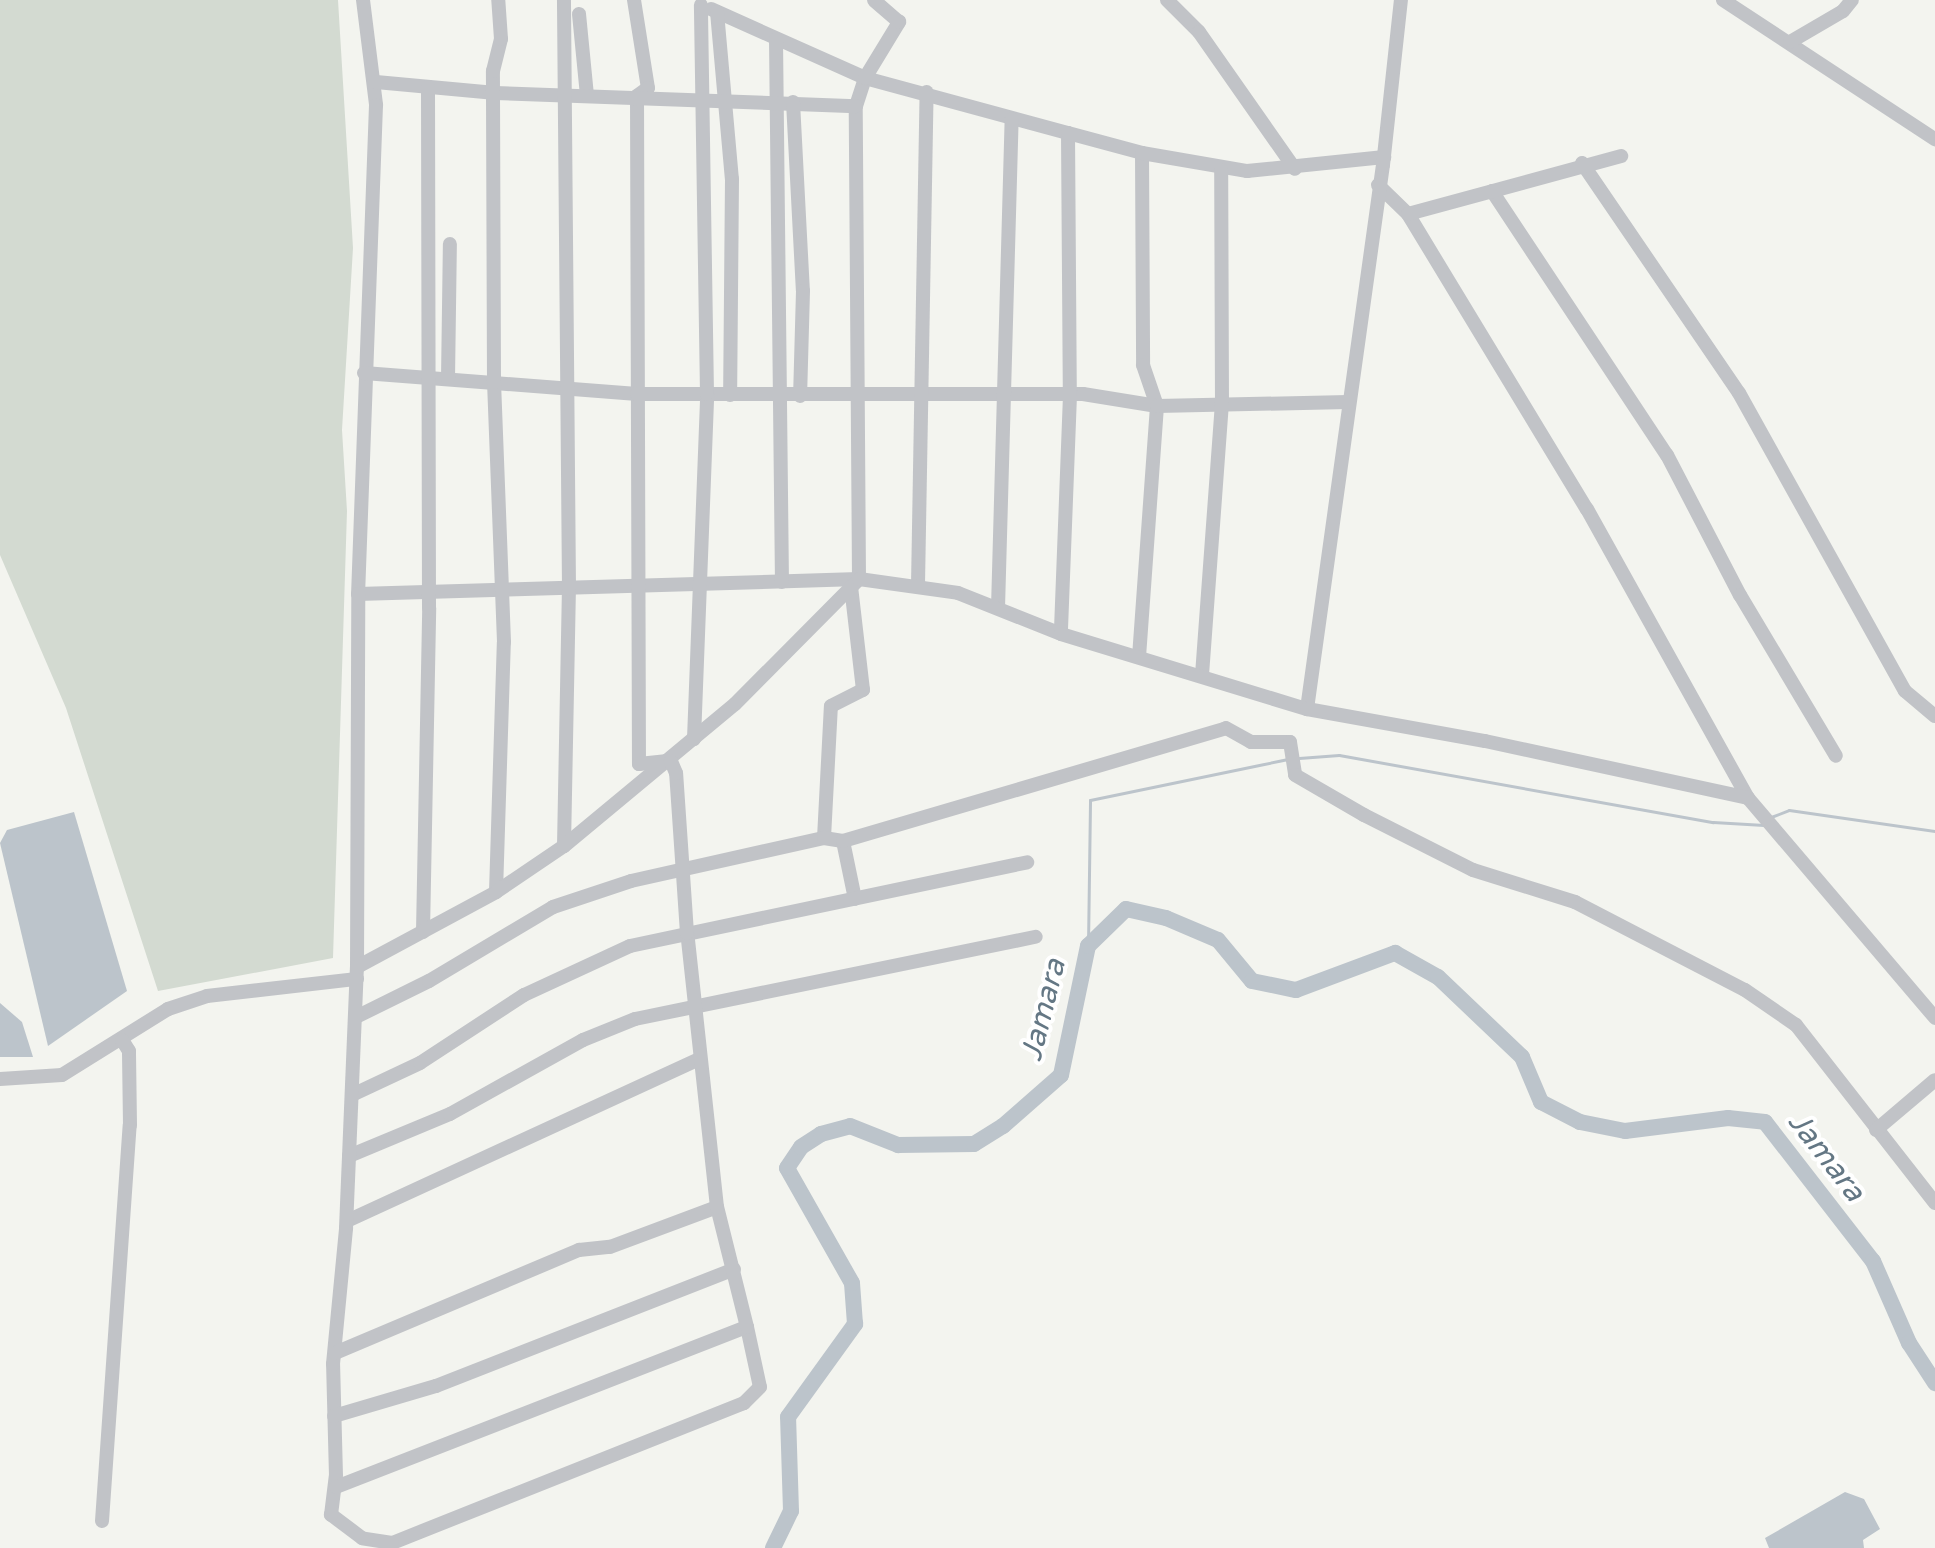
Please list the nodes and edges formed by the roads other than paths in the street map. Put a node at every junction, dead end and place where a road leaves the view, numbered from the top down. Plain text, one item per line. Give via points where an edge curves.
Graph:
1 (363, 0) edge
2 (498, 0) edge
3 (564, 0) edge
4 (634, 0) edge
5 (874, 0) edge
6 (1167, 0) edge
7 (1401, 0) edge
8 (1723, 0) edge
9 (1852, 0) edge
10 (697, 2) edge
11 (717, 12) junction
12 (579, 14) dead end
13 (776, 39) junction
14 (1790, 42) junction
15 (865, 78) junction
16 (376, 82) junction
17 (428, 87) junction
18 (927, 92) junction
19 (495, 93) junction
20 (566, 95) junction
21 (587, 96) junction
22 (637, 96) junction
23 (701, 100) junction
24 (724, 100) junction
25 (775, 101) junction
26 (793, 102) junction
27 (856, 106) junction
28 (1012, 119) junction
29 (1068, 133) junction
30 (1935, 139) edge
31 (1142, 153) junction
32 (1621, 156) dead end
33 (1384, 157) junction
34 (1582, 163) junction
35 (1295, 169) junction
36 (1221, 170) junction
37 (1378, 185) junction
38 (1492, 191) junction
39 (1408, 214) junction
40 (450, 244) dead end
41 (364, 373) junction
42 (428, 378) junction
43 (448, 379) junction
44 (494, 382) junction
45 (566, 390) junction
46 (637, 394) junction
47 (707, 394) junction
48 (730, 395) junction
49 (1007, 395) junction
50 (1070, 395) junction
51 (780, 396) junction
52 (800, 396) junction
53 (854, 397) junction
54 (922, 397) junction
55 (1348, 402) junction
56 (1222, 404) junction
57 (1157, 406) junction
58 (782, 582) junction
59 (855, 583) junction
60 (918, 585) junction
61 (703, 586) junction
62 (642, 588) junction
63 (569, 589) junction
64 (503, 593) junction
65 (358, 594) junction
66 (429, 594) junction
67 (998, 608) junction
68 (1061, 634) junction
69 (1139, 656) junction
70 (1202, 675) junction
71 (1307, 709) junction
72 (1935, 716) edge
73 (694, 739) junction
74 (1836, 756) dead end
75 (671, 761) junction
76 (1748, 798) junction
77 (824, 838) junction
78 (843, 841) junction
79 (564, 846) junction
80 (1027, 862) dead end
81 (685, 870) junction
82 (496, 892) junction
83 (855, 899) junction
84 (423, 932) junction
85 (687, 933) junction
86 (1036, 937) dead end
87 (357, 973) junction
88 (694, 1004) junction
89 (356, 1017) junction
90 (1935, 1018) edge
91 (122, 1040) junction
92 (700, 1059) junction
93 (0, 1079) edge
94 (1935, 1080) edge
95 (352, 1095) junction
96 (1876, 1130) junction
97 (349, 1156) junction
98 (1935, 1203) edge
99 (717, 1207) junction
100 (347, 1221) junction
101 (734, 1269) junction
102 (747, 1327) junction
103 (335, 1353) junction
104 (334, 1416) junction
105 (336, 1487) junction
106 (102, 1521) dead end

1 - 16 street
2 - 19 street via 501,39 493,71
3 - 20 street
4 - 22 street via 648,88
5 - 15 street via 899,22
6 - 35 street via 1199,32
7 - 33 street
8 - 14 street
9 - 14 street via 1843,11
10 - 11 street
10 - 23 street
11 - 13 street
11 - 24 street
12 - 21 street
13 - 15 street
13 - 25 street
14 - 30 street
15 - 18 street
15 - 27 street
16 - 17 street
16 - 41 street via 373,270
17 - 19 street
17 - 42 street
18 - 28 street
18 - 54 street
19 - 20 street
19 - 44 street
20 - 21 street
20 - 45 street
21 - 22 street
22 - 23 street
22 - 46 street
23 - 24 street
23 - 47 street
24 - 25 street
24 - 48 street via 732,179
25 - 26 street
25 - 51 street
26 - 27 street
26 - 52 street via 802,261
27 - 53 street
28 - 29 street
28 - 49 street
29 - 31 street
29 - 50 street
31 - 36 street
31 - 57 street via 1143,365
32 - 34 street
33 - 35 street
33 - 37 street
34 - 38 street
34 - 72 street via 1739,393 1905,691
35 - 36 street
36 - 56 street
37 - 39 street
37 - 55 street
38 - 39 street
38 - 74 street via 1667,455 1740,595
39 - 76 street via 1587,509
40 - 43 street
41 - 42 street
41 - 65 street
42 - 43 street
42 - 66 street
43 - 44 street
44 - 45 street
44 - 64 street
45 - 46 street
45 - 63 street
46 - 47 street
46 - 62 street
47 - 48 street
47 - 61 street
48 - 51 street
49 - 50 street
49 - 54 street
49 - 67 street
50 - 57 street
50 - 68 street
51 - 52 street
51 - 58 street
52 - 53 street
53 - 54 street
53 - 59 street
54 - 60 street
55 - 56 street
55 - 71 street
56 - 57 street
56 - 70 street
57 - 69 street
58 - 59 street
58 - 61 street
59 - 60 street
59 - 73 street
59 - 77 street via 863,690 831,706
60 - 67 street
61 - 62 street
61 - 73 street
62 - 63 street
62 - 75 street via 639,764
63 - 64 street
63 - 79 street
64 - 66 street
64 - 82 street
65 - 66 street
65 - 87 street
66 - 84 street
67 - 68 street
68 - 69 street
69 - 70 street
70 - 71 street
71 - 76 street
73 - 75 street
75 - 79 street
75 - 81 street
76 - 90 street
77 - 78 street
77 - 81 street
78 - 83 street
78 - 96 street via 1226,728 1251,742 1290,742 1295,775 1364,815 1473,870 1575,902 1745,990 1796,1025
79 - 82 street
80 - 83 street
81 - 85 street
81 - 89 street via 553,907 429,981
82 - 84 street
83 - 85 street
84 - 87 street
85 - 88 street
85 - 95 street via 630,946 524,995 420,1063
86 - 88 street
87 - 89 street
87 - 91 street via 207,996 168,1009
88 - 92 street
88 - 97 street via 583,1040 450,1114
89 - 95 street
91 - 93 street via 62,1075
91 - 106 street via 129,1051 130,1125
92 - 99 street
92 - 100 street
94 - 96 street
95 - 97 street
96 - 98 street
97 - 100 street
99 - 101 street
99 - 103 street via 610,1247 579,1250
100 - 103 street
101 - 102 street
101 - 104 street via 436,1386
102 - 105 street
102 - 105 street via 760,1387 744,1403 562,1478 379,1545 331,1515
103 - 104 street
104 - 105 street

